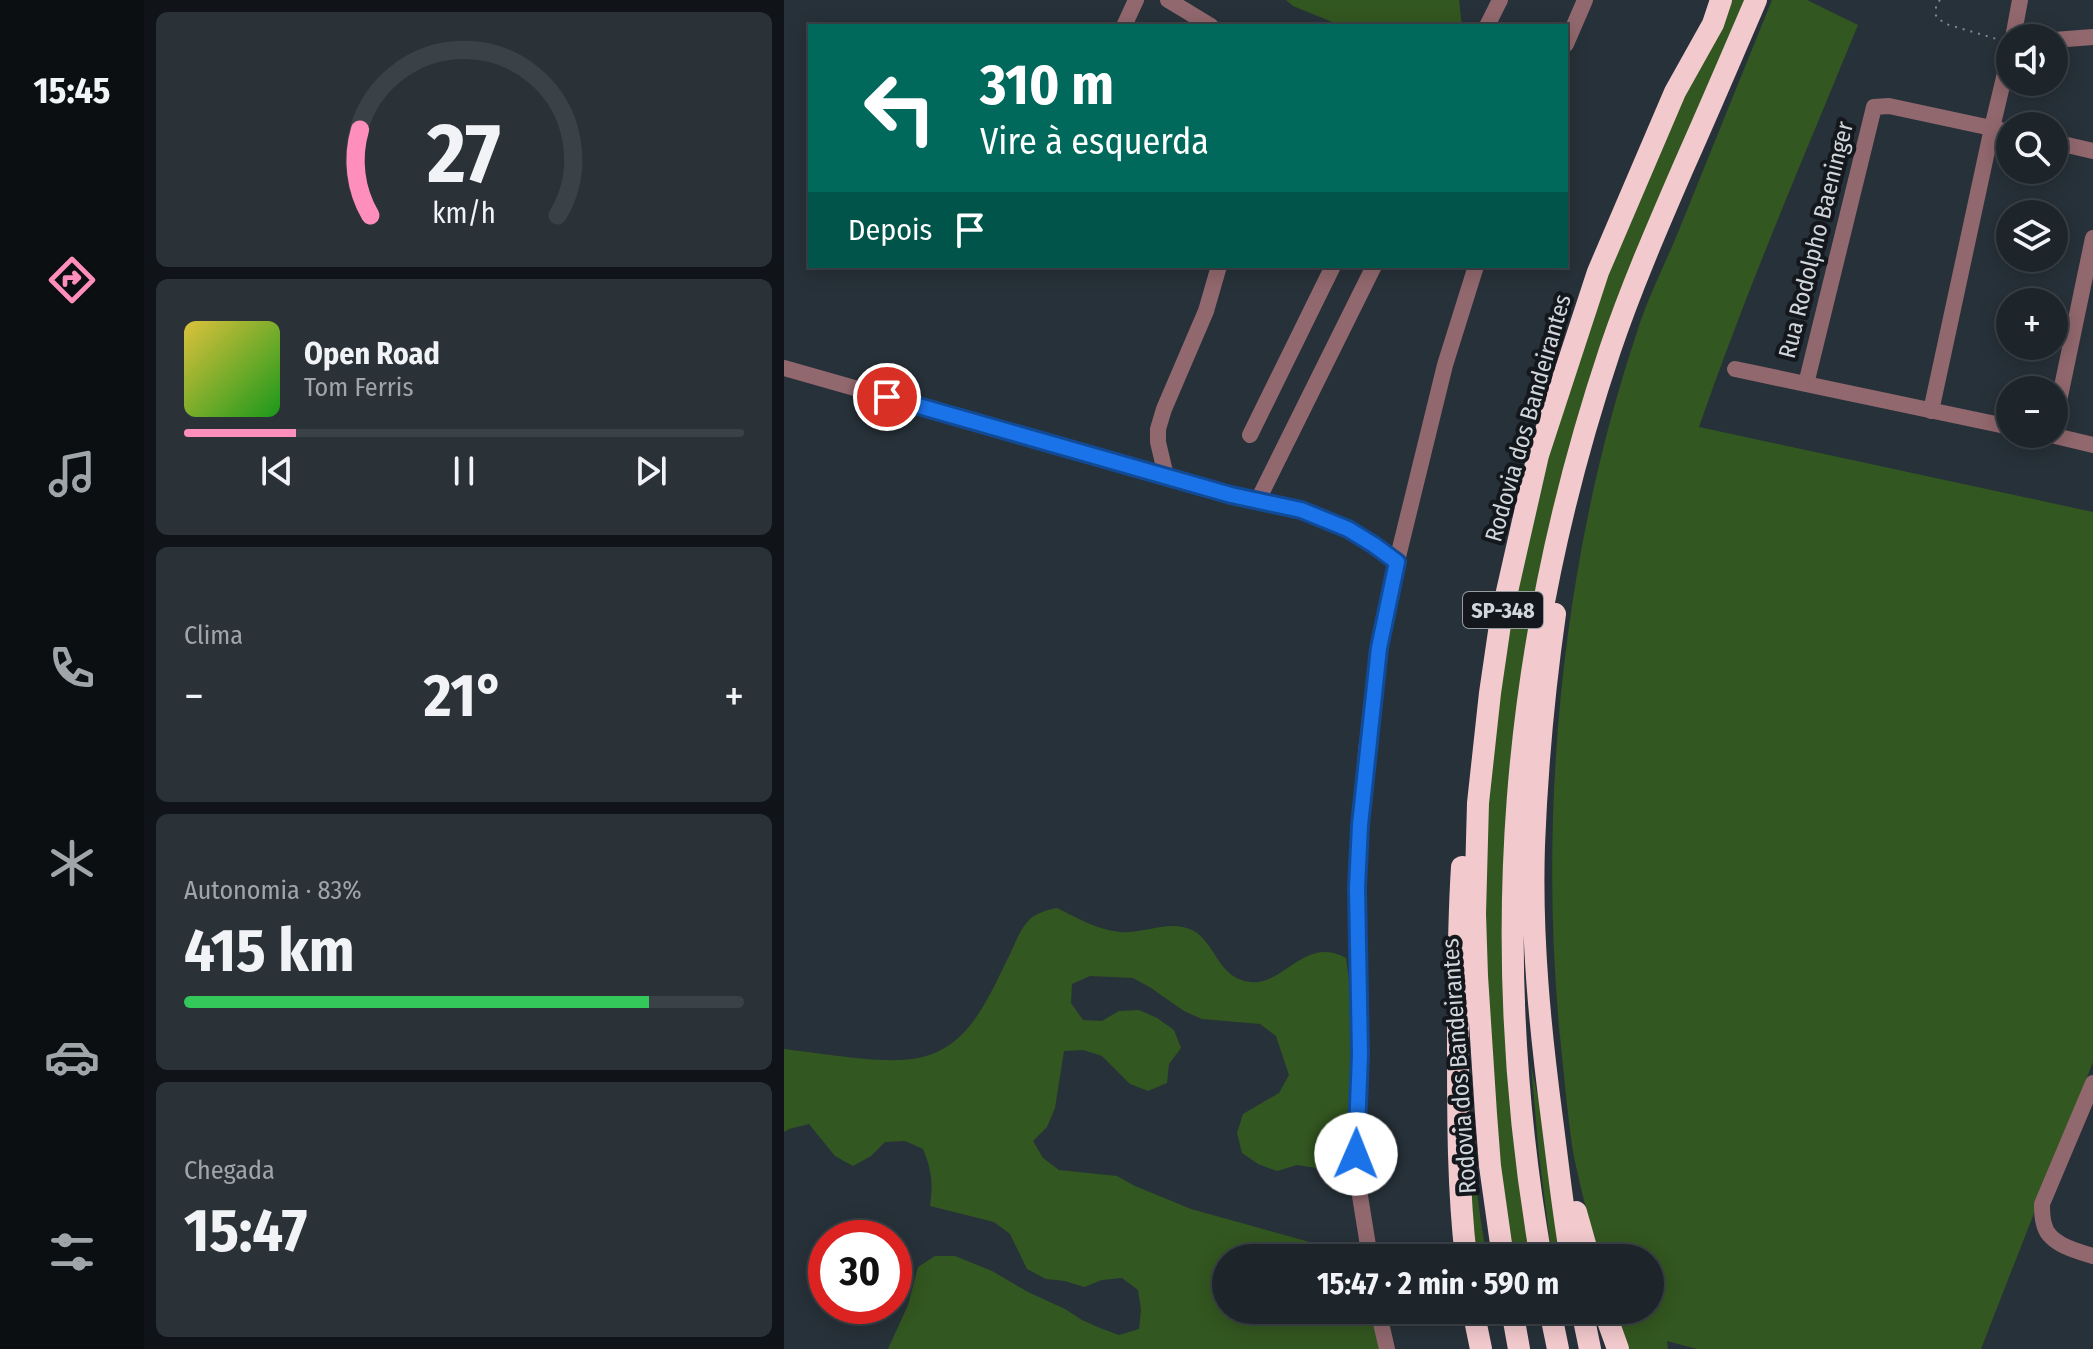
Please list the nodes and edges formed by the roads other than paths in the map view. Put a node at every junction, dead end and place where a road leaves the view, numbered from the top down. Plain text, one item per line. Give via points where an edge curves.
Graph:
1 (1136, 0) edge
2 (1168, 0) edge
3 (1500, 0) edge
4 (1585, 0) edge
5 (1721, 0) edge
6 (1758, 0) edge
7 (2020, 0) edge
8 (1125, 24) edge
9 (1208, 24) edge
10 (1488, 24) edge
11 (2016, 24) edge
12 (2093, 37) edge
13 (1568, 39) edge
14 (2068, 39) edge
15 (2000, 96) edge
16 (1992, 128) junction
17 (1996, 129) edge
18 (2068, 145) edge
19 (2093, 151) edge
20 (2093, 238) edge
21 (1218, 268) edge
22 (1332, 268) edge
23 (1373, 268) edge
24 (1475, 268) edge
25 (784, 368) edge
26 (1735, 369) dead end
27 (2064, 376) edge
28 (1806, 384) junction
29 (1555, 401) junction
30 (1931, 411) junction
31 (1996, 424) edge
32 (1250, 435) dead end
33 (2068, 439) edge
34 (2093, 445) edge
35 (1166, 476) junction
36 (1258, 500) junction
37 (1397, 562) junction
38 (2092, 1087) edge
39 (1553, 1130) junction
40 (1368, 1244) edge
41 (1464, 1244) edge
42 (1501, 1244) edge
43 (1539, 1244) edge
44 (1569, 1244) edge
45 (1585, 1244) edge
46 (2093, 1256) edge
47 (1381, 1324) edge
48 (1475, 1324) edge
49 (1515, 1324) edge
50 (1553, 1324) edge
51 (1585, 1324) edge
52 (1609, 1324) edge
53 (1387, 1349) edge
54 (1479, 1349) edge
55 (1519, 1349) edge
56 (1558, 1349) edge
57 (1590, 1349) edge
58 (1618, 1349) edge

1 - 8 street
2 - 9 street
3 - 10 street
4 - 13 street
5 - 29 highway, Rodovia dos Bandeirantes / SP-348 via 1612,238
6 - 39 highway via 1736,69 1631,318 1565,557 1547,672 1534,847 1540,1022
6 - 43 highway, SP-348 via 1655,232 1610,350 1572,477 1535,645 1518,785 1512,924 1519,1089
7 - 11 street
12 - 14 street
15 - 16 street
16 - 17 street
16 - 28 street, Rua Rodolpho Baeninger via 1874,107
16 - 30 street
18 - 19 street
20 - 27 street
21 - 35 street via 1158,429
22 - 32 street
23 - 36 street
24 - 37 street via 1445,365
25 - 35 street
26 - 28 street
28 - 30 street
29 - 41 highway via 1528,464 1503,559 1465,812 1458,1119
29 - 42 highway, Rodovia dos Bandeirantes / SP-348 via 1501,618 1478,803 1478,992
30 - 31 street
33 - 34 street
35 - 36 street
36 - 37 street via 1348,529
37 - 40 street via 1379,648 1357,888 1356,1171
38 - 46 street via 2042,1204 2049,1236
39 - 44 highway
39 - 45 highway
47 - 53 street
48 - 54 highway
49 - 55 highway
50 - 56 highway
51 - 57 highway
52 - 58 highway

